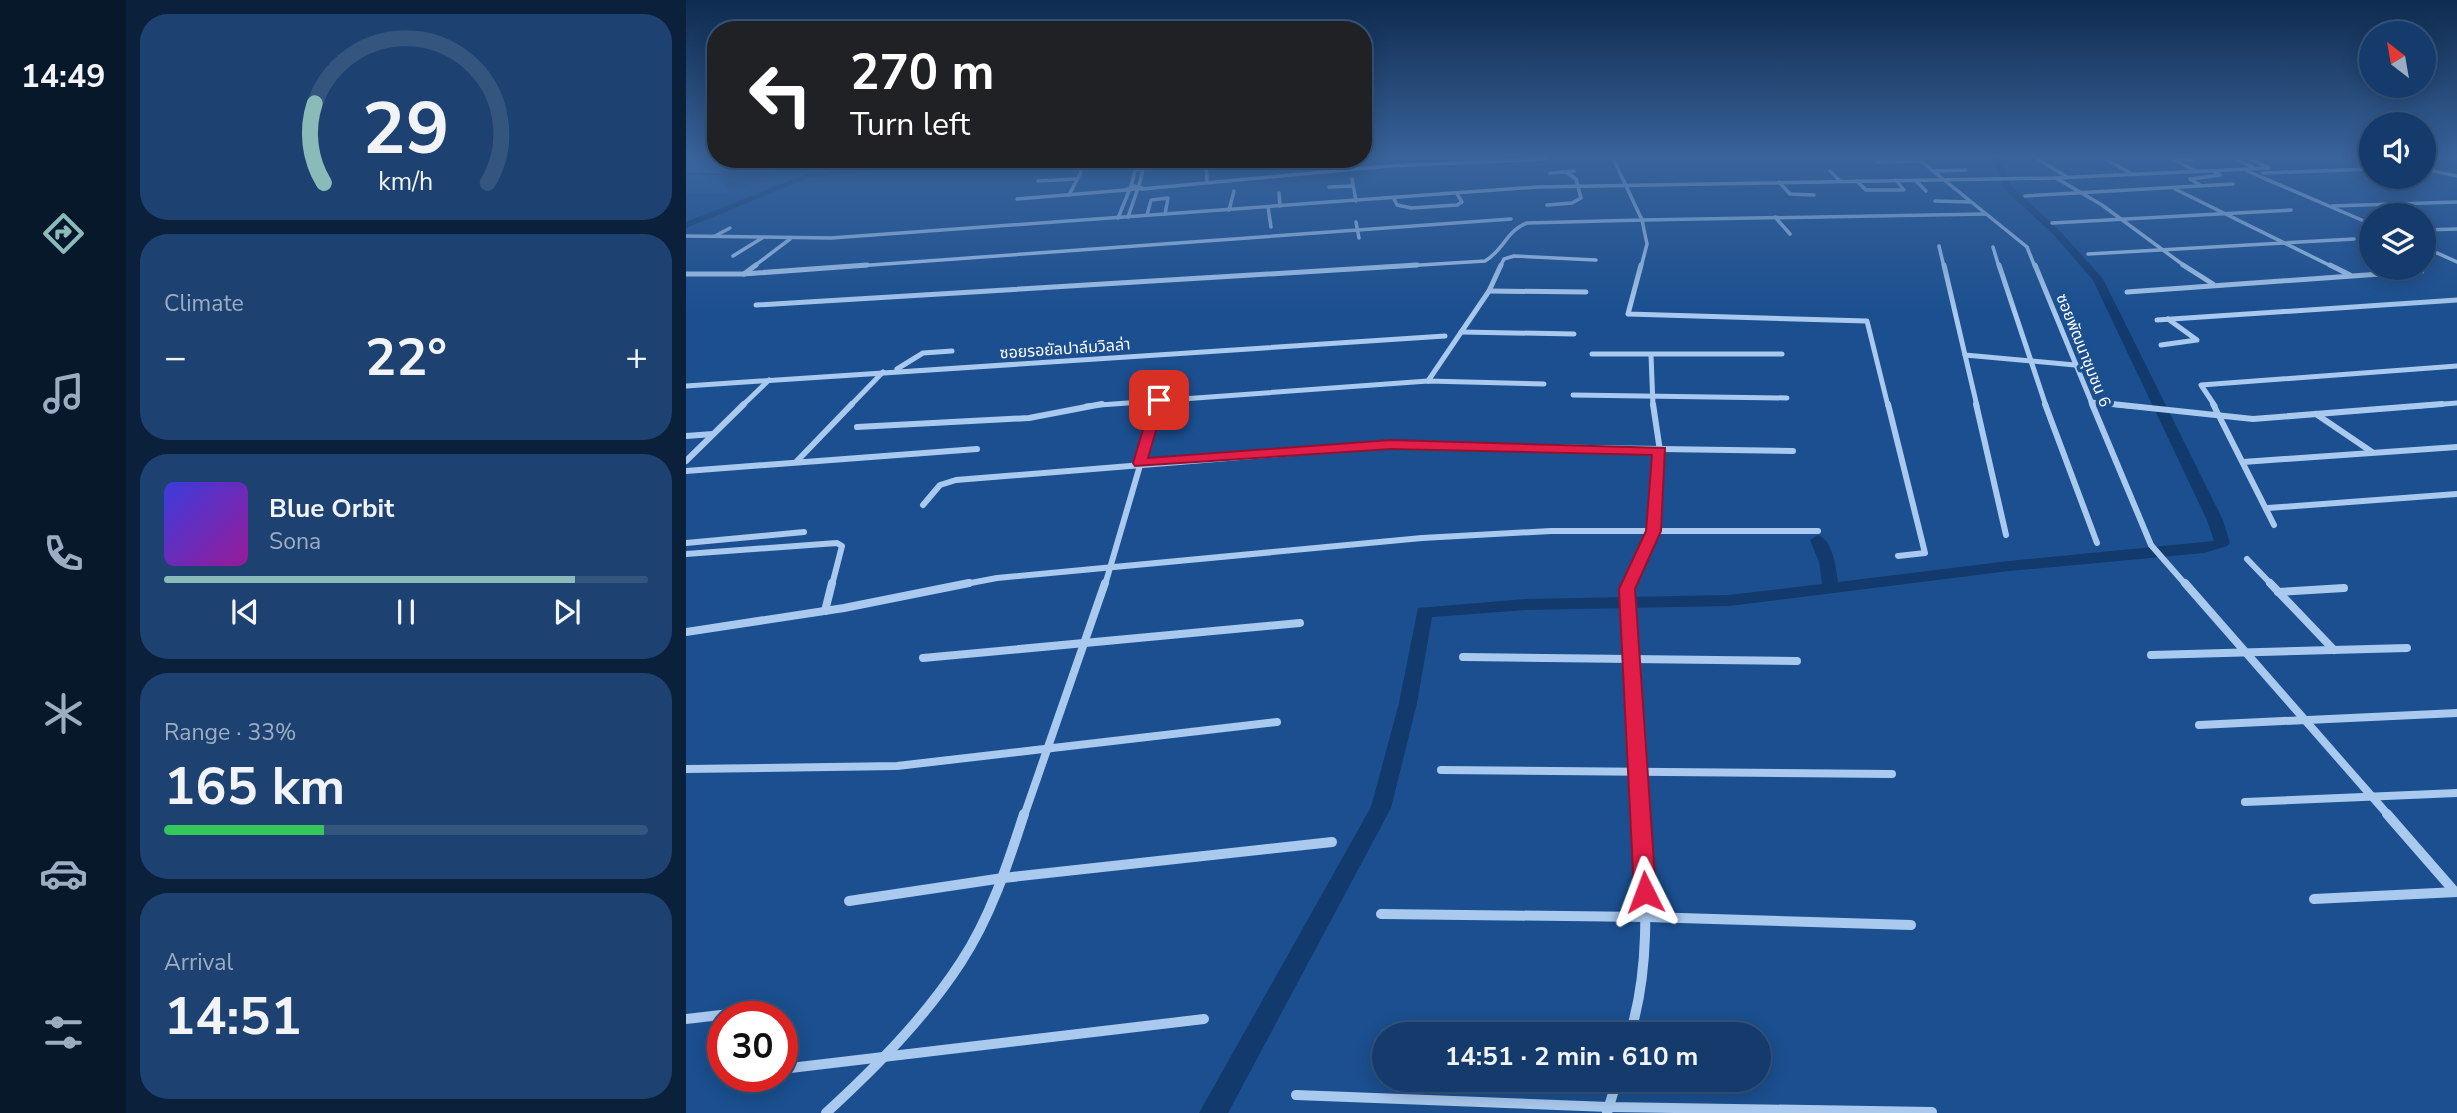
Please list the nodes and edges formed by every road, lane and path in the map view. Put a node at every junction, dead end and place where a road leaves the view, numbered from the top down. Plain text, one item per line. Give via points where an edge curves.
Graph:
1 (1121, 210) edge
2 (1131, 210) edge
3 (1148, 210) edge
4 (1167, 210) edge
5 (1229, 210) edge
6 (1251, 210) edge
7 (1268, 210) edge
8 (1637, 210) edge
9 (1981, 210) edge
10 (2109, 210) edge
11 (2221, 210) edge
12 (2291, 210) dead end
13 (2337, 210) edge
14 (2227, 213) junction
15 (1166, 214) junction
16 (1986, 214) junction
17 (1147, 215) junction
18 (1251, 215) dead end
19 (1437, 215) dead end
20 (1128, 217) junction
21 (1775, 217) junction
22 (1118, 218) junction
23 (1511, 219) dead end
24 (2123, 219) junction
25 (2359, 219) edge
26 (1642, 220) junction
27 (1356, 222) dead end
28 (2052, 223) dead end
29 (1441, 225) junction
30 (1271, 227) dead end
31 (730, 228) dead end
32 (2457, 229) edge
33 (2436, 230) edge
34 (1358, 231) junction
35 (1790, 234) dead end
36 (686, 236) edge
37 (715, 237) junction
38 (764, 237) junction
39 (790, 238) junction
40 (1359, 238) dead end
41 (2354, 239) dead end
42 (2286, 243) junction
43 (1939, 246) dead end
44 (1993, 247) dead end
45 (2159, 250) junction
46 (2436, 252) edge
47 (2088, 254) dead end
48 (733, 256) dead end
49 (1596, 260) dead end
50 (2457, 262) edge
51 (686, 274) edge
52 (743, 274) junction
53 (2359, 275) edge
54 (2351, 276) junction
55 (2213, 284) junction
56 (1489, 291) junction
57 (1586, 292) dead end
58 (2127, 292) dead end
59 (2457, 300) edge
60 (756, 304) dead end
61 (2167, 319) junction
62 (2158, 320) dead end
63 (1461, 332) junction
64 (1574, 334) dead end
65 (1445, 336) dead end
66 (2161, 345) dead end
67 (952, 351) dead end
68 (1592, 354) dead end
69 (1782, 354) dead end
70 (1651, 355) junction
71 (1965, 355) junction
72 (2029, 360) junction
73 (2075, 365) junction
74 (2457, 366) edge
75 (893, 371) junction
76 (883, 372) junction
77 (770, 380) junction
78 (1428, 380) junction
79 (1544, 383) dead end
80 (686, 386) edge
81 (1573, 395) dead end
82 (1653, 397) junction
83 (1787, 398) dead end
84 (1159, 400) junction
85 (2091, 402) junction
86 (2457, 403) edge
87 (2316, 414) junction
88 (2221, 416) junction
89 (857, 427) dead end
90 (714, 434) junction
91 (686, 436) edge
92 (2457, 447) edge
93 (977, 449) dead end
94 (1660, 451) junction
95 (1793, 451) dead end
96 (2373, 453) junction
97 (686, 461) edge
98 (797, 461) junction
99 (2243, 462) junction
100 (1140, 463) junction
101 (686, 471) edge
102 (2457, 494) edge
103 (923, 505) dead end
104 (2267, 508) junction
105 (2274, 525) dead end
106 (1654, 531) junction
107 (1818, 531) dead end
108 (804, 532) dead end
109 (2006, 535) dead end
110 (686, 543) edge
111 (2097, 543) dead end
112 (686, 554) edge
113 (1898, 555) dead end
114 (2247, 559) dead end
115 (1112, 566) junction
116 (2344, 588) dead end
117 (2278, 592) junction
118 (825, 611) junction
119 (1300, 623) dead end
120 (686, 632) edge
121 (1083, 641) junction
122 (2407, 648) dead end
123 (2334, 650) junction
124 (2247, 652) junction
125 (2151, 655) dead end
126 (1463, 657) dead end
127 (923, 658) dead end
128 (1632, 660) junction
129 (1797, 661) dead end
130 (2457, 713) edge
131 (2304, 718) junction
132 (1277, 722) dead end
133 (2199, 725) dead end
134 (1046, 750) junction
135 (686, 769) edge
136 (1441, 770) dead end
137 (1638, 771) junction
138 (1892, 774) dead end
139 (2457, 793) edge
140 (2372, 796) junction
141 (2245, 802) dead end
142 (1332, 842) dead end
143 (1003, 878) junction
144 (2456, 892) edge
145 (2314, 899) dead end
146 (849, 901) dead end
147 (1381, 914) dead end
148 (1647, 917) junction
149 (1911, 925) dead end
150 (707, 1017) edge
151 (686, 1019) edge
152 (1203, 1019) dead end
153 (1634, 1022) edge
154 (890, 1054) junction
155 (798, 1067) edge
156 (1613, 1092) edge
157 (1296, 1095) dead end
158 (1608, 1110) edge
159 (1932, 1112) edge
160 (826, 1113) edge

1 - 22 street
2 - 20 street
3 - 17 street
4 - 15 street
5 - 15 street
6 - 18 street
7 - 30 street
8 - 26 street
9 - 16 street, ซอยพัฒนาชุมชน 6
10 - 24 street
11 - 14 street
12 - 14 street
13 - 25 street
14 - 24 street
14 - 42 street
15 - 17 street
16 - 21 street
16 - 73 street, ซอยพัฒนาชุมชน 6 via 2027,247
17 - 20 street
19 - 29 street
20 - 22 street
21 - 26 street
21 - 35 street
22 - 39 street
23 - 29 street
24 - 28 street
24 - 45 street
26 - 60 street via 1522,224 1492,258 1475,262
26 - 113 street via 1647,244 1628,314 1867,321 1925,552
27 - 34 street
29 - 34 street
31 - 37 street
32 - 33 street
34 - 40 street
34 - 52 street
36 - 37 street
37 - 38 street
38 - 39 street
38 - 48 street
39 - 52 street
41 - 42 street
42 - 45 street
42 - 54 street
43 - 71 street
44 - 72 street
45 - 47 street
45 - 55 street
46 - 50 street
49 - 56 street via 1508,257
51 - 52 street
53 - 54 street
54 - 55 street
55 - 58 street
56 - 57 street
56 - 63 street
59 - 61 street
61 - 62 street
61 - 66 street via 2197,340
63 - 64 street
63 - 78 street
65 - 75 street, ซอยรอยัลปาล์มวิลล่า
67 - 75 street via 921,354
68 - 70 street
69 - 70 street
70 - 82 street
71 - 72 street
71 - 109 street
72 - 73 street
72 - 111 street
73 - 85 street, ซอยพัฒนาชุมชน 6
74 - 88 street via 2203,384
75 - 76 street, ซอยรอยัลปาล์มวิลล่า
76 - 77 street, ซอยรอยัลปาล์มวิลล่า
76 - 98 street
77 - 80 street, ซอยรอยัลปาล์มวิลล่า
77 - 90 street
78 - 79 street
78 - 84 street
81 - 82 street
82 - 83 street
82 - 94 street
84 - 89 street via 1091,405 1029,418
84 - 100 street
85 - 88 street
85 - 124 street, ซอยพัฒนาชุมชน 6 via 2151,545
86 - 87 street
87 - 88 street via 2253,419
87 - 96 street
88 - 99 street
90 - 91 street
90 - 97 street
92 - 96 street
93 - 98 street
94 - 95 street
94 - 100 street via 1391,444
94 - 106 street
96 - 99 street
98 - 101 street
99 - 104 street
100 - 103 street via 956,480 940,485
100 - 115 street
102 - 104 street
104 - 105 street
106 - 107 street
106 - 115 street via 1422,538
106 - 128 street via 1627,589
108 - 110 street
112 - 118 street via 837,543 842,546
114 - 117 street
115 - 118 street via 997,578
115 - 121 street
116 - 117 street
117 - 123 street
118 - 120 street
119 - 121 street
121 - 127 street
121 - 134 street
122 - 123 street
123 - 124 street
124 - 125 street
124 - 131 street, ซอยพัฒนาชุมชน 6
126 - 128 street
128 - 129 street
128 - 137 street
130 - 131 street
131 - 133 street
131 - 140 street, ซอยพัฒนาชุมชน 6
132 - 134 street
134 - 135 street via 897,766
134 - 143 street
136 - 137 street
137 - 138 street
137 - 148 street
139 - 140 street
140 - 141 street
140 - 144 street, ซอยพัฒนาชุมชน 6
142 - 143 street
143 - 146 street
143 - 154 street via 962,961
144 - 145 street
147 - 148 street
148 - 149 street
148 - 153 street via 1641,998
150 - 151 street
152 - 154 street
154 - 155 street
154 - 160 street
156 - 158 street
157 - 158 street
158 - 159 street

